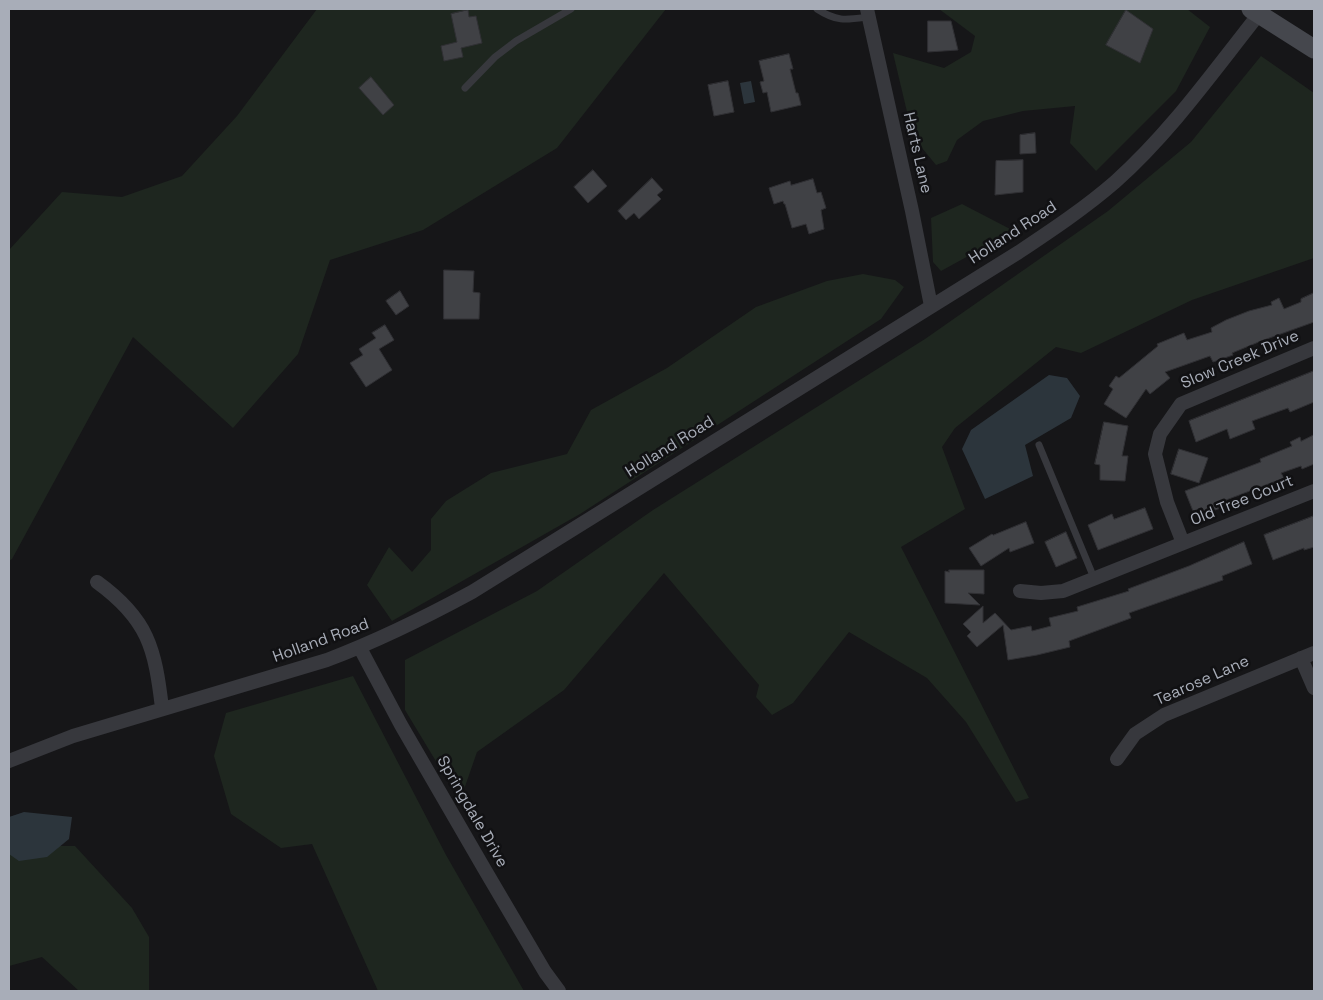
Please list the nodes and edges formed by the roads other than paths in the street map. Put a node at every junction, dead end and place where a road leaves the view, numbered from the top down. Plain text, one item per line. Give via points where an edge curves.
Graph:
1 (571, 9) edge
2 (817, 9) edge
3 (1255, 11) edge
4 (868, 13) edge
5 (1314, 49) edge
6 (465, 88) dead end
7 (931, 306) junction
8 (1314, 348) edge
9 (1039, 445) dead end
10 (1314, 491) edge
11 (1183, 543) junction
12 (1094, 578) junction
13 (97, 582) dead end
14 (1020, 591) dead end
15 (360, 648) junction
16 (1314, 653) edge
17 (1301, 658) junction
18 (1314, 688) edge
19 (162, 708) junction
20 (1116, 759) dead end
21 (9, 761) edge
22 (559, 991) edge

1 - 6 lane via 516,41
2 - 4 lane via 845,21
3 - 5 main road
3 - 7 street, Holland Road via 1171,126 1116,181 1058,226
4 - 7 street, Harts Lane
7 - 15 street, Holland Road via 472,592
8 - 11 street, Slow Creek Drive via 1181,404 1160,434 1155,454 1167,502
9 - 12 lane
10 - 11 street, Old Tree Court
11 - 12 street, Old Tree Court
12 - 14 street, Old Tree Court via 1063,591 1041,594
13 - 19 street via 125,605 142,628 156,664
15 - 19 street, Holland Road via 288,673
15 - 22 street, Springdale Drive via 485,870
16 - 17 street, Tearose Lane
17 - 18 street
17 - 20 street, Tearose Lane via 1164,715 1135,734
19 - 21 street, Holland Road via 73,736

